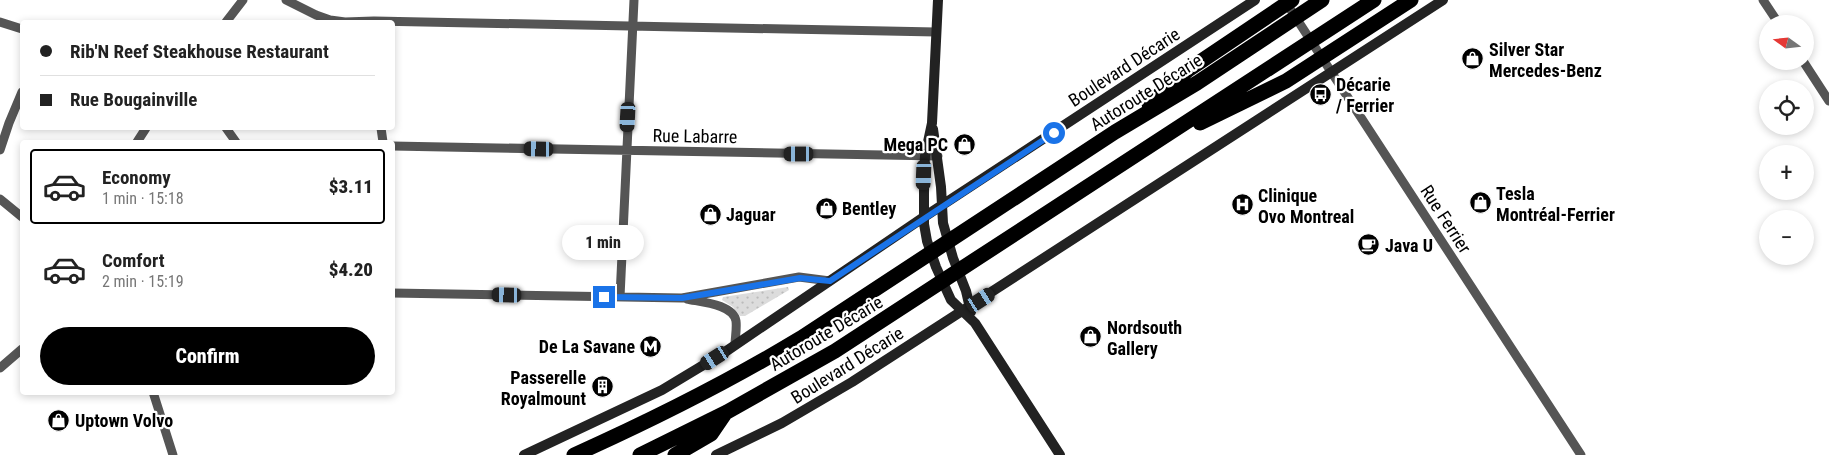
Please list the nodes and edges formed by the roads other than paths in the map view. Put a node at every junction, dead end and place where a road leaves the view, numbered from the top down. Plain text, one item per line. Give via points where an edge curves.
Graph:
1 (243, 0) edge
2 (286, 0) edge
3 (634, 0) edge
4 (938, 0) edge
5 (1255, 0) edge
6 (1284, 0) edge
7 (1292, 0) edge
8 (1322, 0) edge
9 (1374, 0) edge
10 (1411, 0) edge
11 (1443, 0) edge
12 (1763, 0) edge
13 (1773, 15) edge
14 (228, 20) edge
15 (331, 20) edge
16 (0, 22) edge
17 (395, 23) edge
18 (632, 26) junction
19 (20, 28) edge
20 (936, 32) junction
21 (1329, 68) junction
22 (1809, 70) edge
23 (20, 97) edge
24 (1829, 101) edge
25 (932, 123) junction
26 (1115, 132) junction
27 (395, 146) edge
28 (1147, 148) junction
29 (0, 150) edge
30 (627, 152) junction
31 (925, 156) junction
32 (938, 156) junction
33 (0, 199) edge
34 (942, 206) junction
35 (20, 215) edge
36 (924, 217) junction
37 (830, 281) junction
38 (395, 293) edge
39 (620, 297) junction
40 (682, 298) junction
41 (964, 305) junction
42 (735, 345) junction
43 (20, 351) edge
44 (0, 368) edge
45 (154, 395) edge
46 (727, 412) junction
47 (173, 455) edge
48 (524, 455) edge
49 (574, 455) edge
50 (640, 455) edge
51 (675, 455) edge
52 (716, 455) edge
53 (1060, 455) edge
54 (1580, 455) edge

1 - 14 street
2 - 15 street
3 - 18 street
4 - 20 main road
5 - 34 main road, Boulevard Décarie
6 - 21 street, Rue Ferrier
7 - 26 highway via 1188,70
8 - 26 highway, Autoroute Décarie via 1197,83
9 - 28 highway, Autoroute Décarie
10 - 28 highway via 1286,82
11 - 21 main road, Boulevard Décarie
12 - 13 street
16 - 19 street
17 - 18 street
18 - 20 street
18 - 30 street
20 - 25 main road
21 - 41 main road, Boulevard Décarie
21 - 54 street, Rue Ferrier
22 - 24 street
23 - 29 street
25 - 31 main road
25 - 32 main road
26 - 49 highway, Autoroute Décarie via 780,350 676,408
27 - 30 street, Rue Labarre
28 - 46 highway, Autoroute Décarie via 863,334
30 - 31 street, Rue Labarre
30 - 39 street
31 - 32 street, Rue Labarre
31 - 36 main road
32 - 34 main road
33 - 35 street
34 - 36 main road, Boulevard Décarie
34 - 41 main road via 942,218
36 - 37 main road, Boulevard Décarie
36 - 41 main road via 936,267 948,294
37 - 40 street via 800,278
37 - 42 main road, Boulevard Décarie
38 - 39 street
39 - 40 street
40 - 42 street via 720,306 732,314 736,321
41 - 52 main road, Boulevard Décarie via 797,415
41 - 53 main road
42 - 48 main road, Boulevard Décarie via 662,390
43 - 44 street
45 - 47 street
46 - 50 highway, Autoroute Décarie
46 - 51 highway via 711,434

